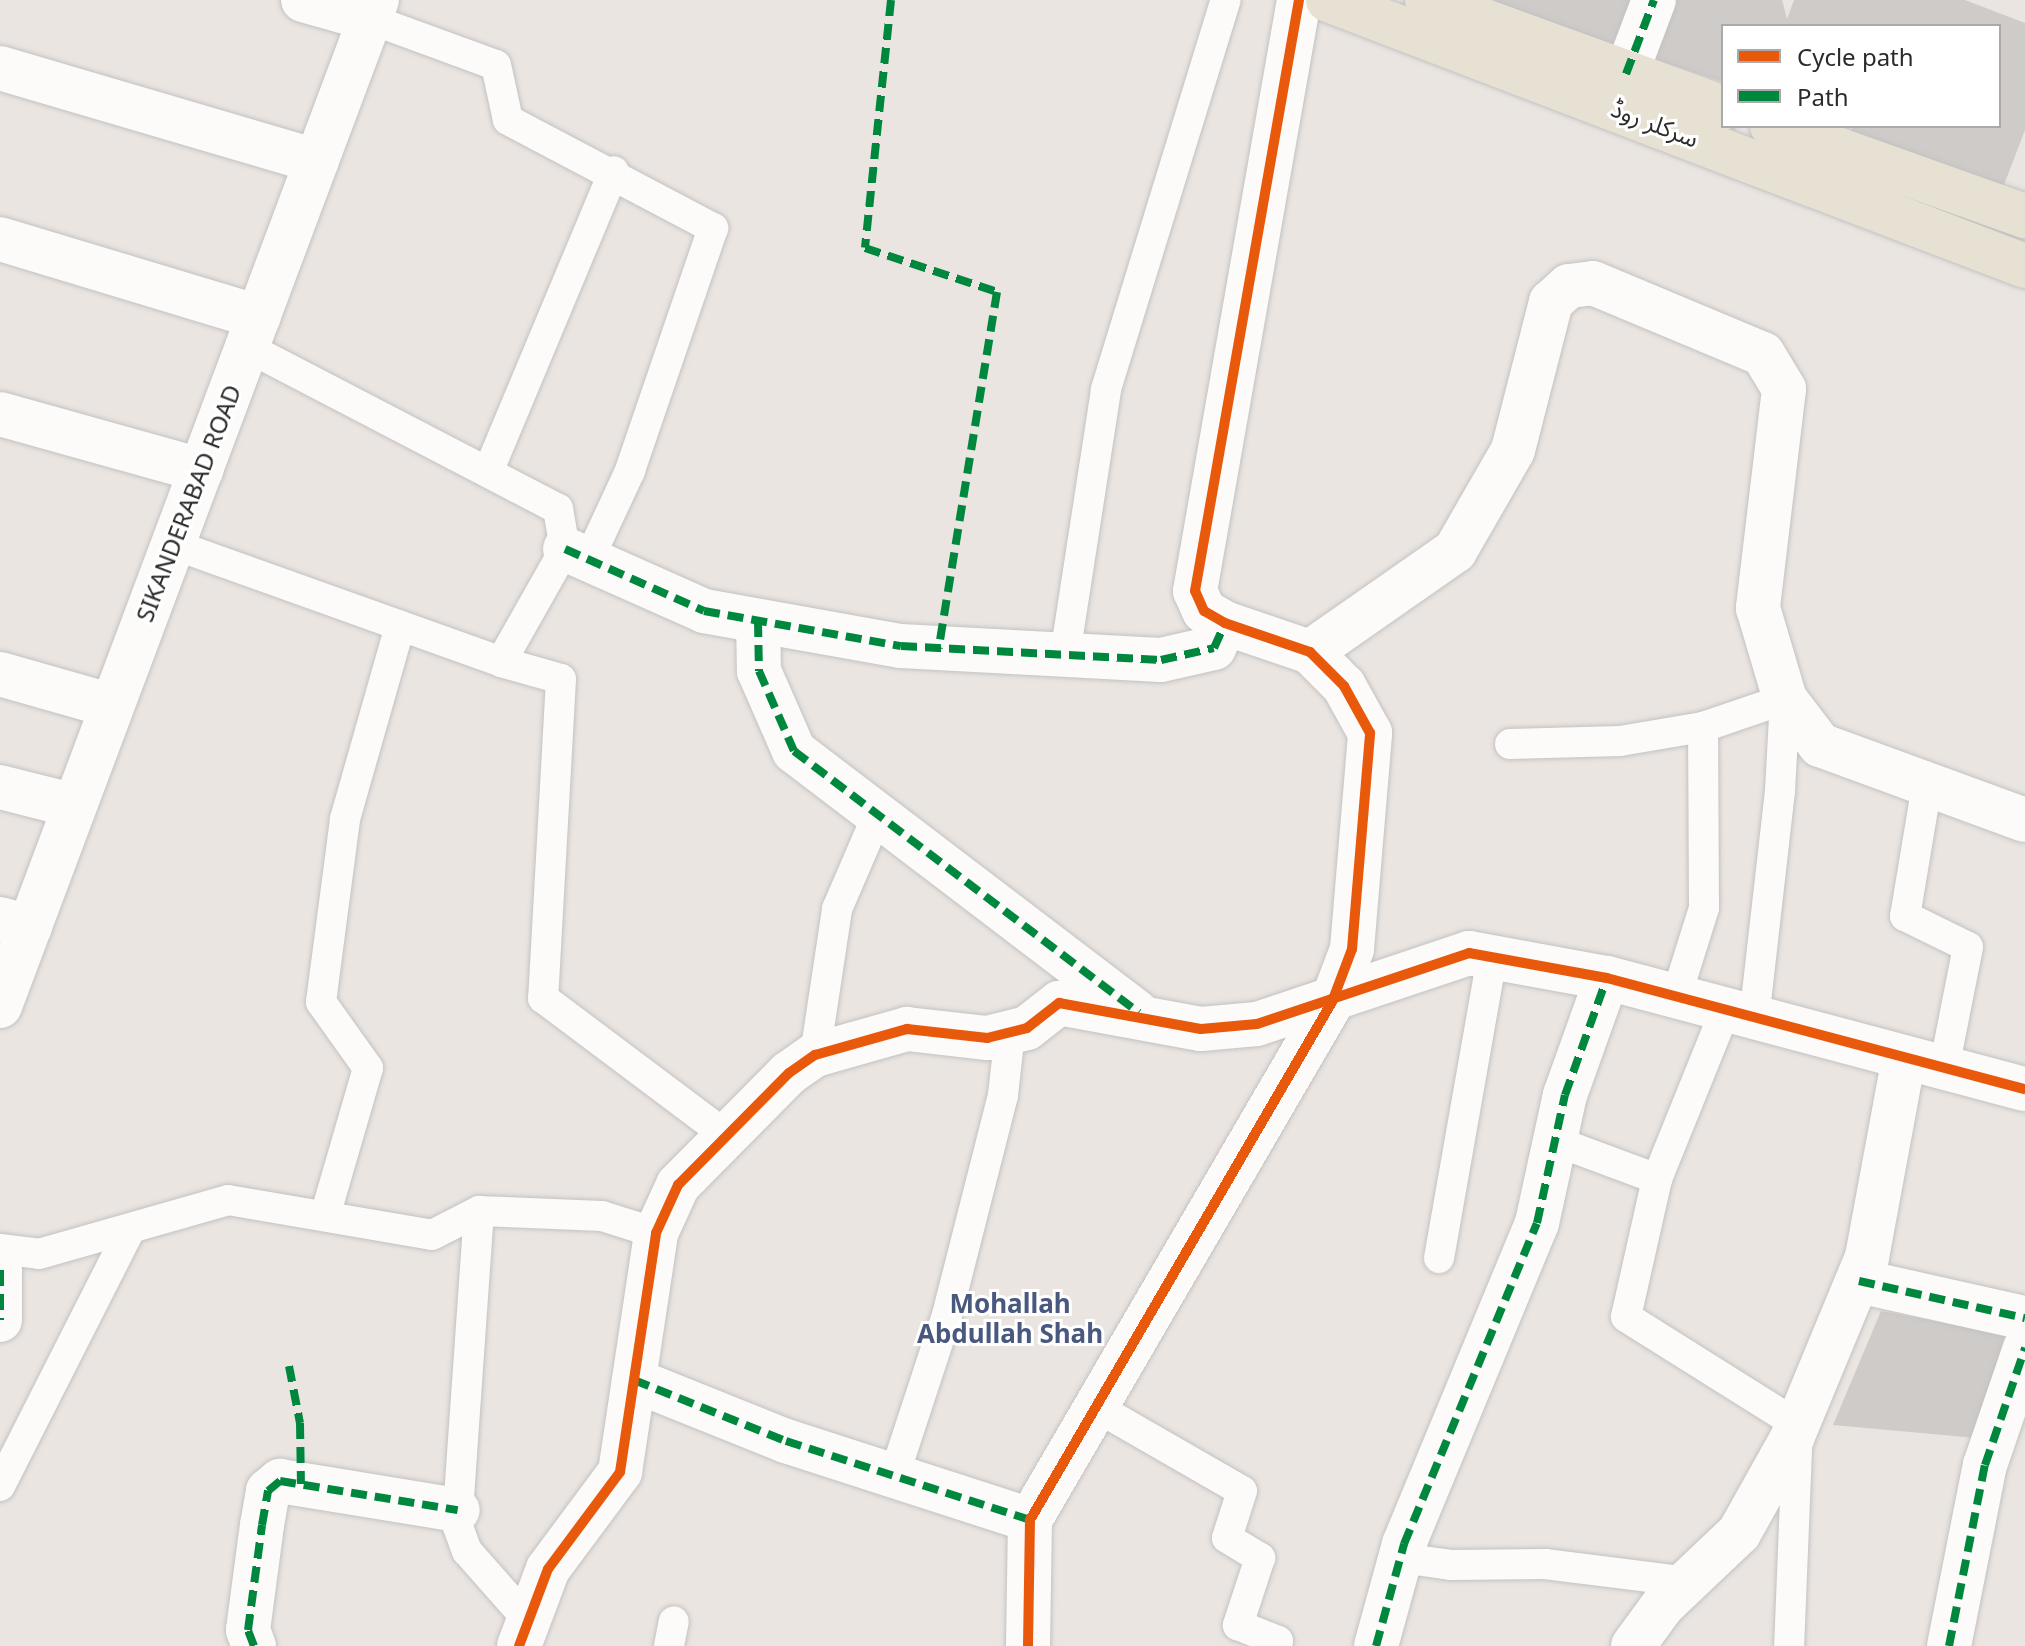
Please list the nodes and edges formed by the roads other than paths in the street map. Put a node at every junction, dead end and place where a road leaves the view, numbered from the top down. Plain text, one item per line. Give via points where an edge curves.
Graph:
1 (303, 0) edge
2 (1226, 0) edge
3 (1299, 0) edge
4 (1328, 0) edge
5 (1427, 0) edge
6 (1654, 0) edge
7 (373, 10) edge
8 (0, 68) edge
9 (1626, 74) junction
10 (1721, 107) edge
11 (1778, 128) edge
12 (317, 161) junction
13 (614, 171) junction
14 (2025, 216) edge
15 (0, 239) edge
16 (2024, 261) edge
17 (253, 332) junction
18 (0, 414) edge
19 (201, 470) junction
20 (488, 472) junction
21 (172, 544) junction
22 (577, 554) junction
23 (758, 621) junction
24 (1225, 623) junction
25 (400, 626) junction
26 (1310, 652) junction
27 (1065, 655) junction
28 (501, 662) junction
29 (0, 674) edge
30 (1785, 699) junction
31 (112, 706) junction
32 (1703, 727) junction
33 (1510, 744) dead end
34 (1927, 785) junction
35 (0, 787) edge
36 (75, 806) junction
37 (878, 814) junction
38 (2025, 820) edge
39 (15, 923) edge
40 (1492, 958) junction
41 (1607, 978) junction
42 (1676, 997) junction
43 (1332, 1002) junction
44 (0, 1006) edge
45 (1740, 1015) junction
46 (1142, 1016) junction
47 (1010, 1033) junction
48 (815, 1055) junction
49 (1924, 1063) junction
50 (2025, 1089) edge
51 (727, 1136) junction
52 (1555, 1141) junction
53 (1657, 1179) junction
54 (479, 1211) junction
55 (325, 1216) junction
56 (131, 1228) junction
57 (656, 1233) junction
58 (0, 1249) edge
59 (1439, 1258) dead end
60 (0, 1270) edge
61 (1859, 1281) junction
62 (2025, 1318) edge
63 (0, 1320) edge
64 (2025, 1348) edge
65 (634, 1380) junction
66 (1096, 1407) junction
67 (1798, 1425) junction
68 (894, 1476) junction
69 (0, 1486) edge
70 (458, 1510) junction
71 (1030, 1520) junction
72 (1401, 1558) junction
73 (1690, 1582) junction
74 (523, 1632) edge
75 (254, 1646) edge
76 (1028, 1646) edge
77 (1276, 1646) edge
78 (1376, 1646) edge
79 (1633, 1646) edge
80 (1789, 1646) edge
81 (1949, 1646) edge

1 - 7 street
2 - 27 lane via 1106,389
3 - 24 street via 1195,591 1204,611
4 - 16 main road, سرکلر روڈ
5 - 9 main road
6 - 9 street
7 - 12 street, SIKANDERABAD ROAD
7 - 13 lane via 496,65 508,120
8 - 12 street
9 - 10 main road
11 - 14 main road
12 - 17 street, SIKANDERABAD ROAD
13 - 20 lane
13 - 22 lane via 713,228 630,471
15 - 17 street
17 - 19 street, SIKANDERABAD ROAD
17 - 20 lane
18 - 19 street
19 - 21 street, SIKANDERABAD ROAD
20 - 22 lane via 558,509
21 - 25 lane
21 - 31 street, SIKANDERABAD ROAD
22 - 23 street via 704,611
22 - 28 lane
23 - 27 street via 901,646
23 - 37 street via 759,671 794,751
24 - 26 street
24 - 27 street via 1214,648 1161,660
25 - 28 lane
25 - 55 lane via 345,819 321,1002 368,1068
26 - 30 street via 1455,551 1513,450 1551,302 1569,286 1593,283 1763,354 1784,389 1758,608
26 - 43 street via 1344,686 1370,733 1352,949
28 - 51 lane via 561,679 543,998
29 - 31 street
30 - 32 lane
30 - 34 street via 1820,745
30 - 45 lane via 1780,791
31 - 36 street, SIKANDERABAD ROAD
32 - 33 lane via 1620,741
32 - 42 lane via 1704,908
34 - 38 street
34 - 49 lane via 1905,916 1968,947
35 - 36 street
36 - 39 street, SIKANDERABAD ROAD
37 - 46 street
37 - 48 lane via 837,909
39 - 44 street, SIKANDERABAD ROAD
40 - 41 street
40 - 43 street via 1469,953
40 - 59 lane
41 - 42 street
41 - 52 street via 1565,1095
42 - 45 street
43 - 46 street via 1257,1024 1201,1029
43 - 66 street
45 - 49 street
45 - 53 lane
46 - 47 street via 1059,1003 1027,1028
47 - 48 street via 987,1038 907,1029
47 - 68 lane via 1003,1095 947,1315
48 - 51 street via 789,1073
49 - 50 street
49 - 61 street
51 - 57 street via 678,1185
52 - 53 lane
52 - 72 street via 1537,1223
53 - 67 lane via 1626,1317
54 - 55 lane via 432,1235
54 - 57 lane via 602,1216
54 - 70 lane
55 - 56 lane via 228,1200
56 - 58 lane via 39,1254
56 - 69 lane
57 - 65 street
60 - 63 street
61 - 62 street
61 - 67 street
64 - 81 street via 1985,1465
65 - 68 street via 786,1441
65 - 74 street via 620,1472 548,1569
66 - 71 street
66 - 77 lane via 1242,1491 1227,1538 1260,1558 1238,1625 1278,1641
67 - 73 street via 1739,1533
67 - 80 lane
68 - 71 street
70 - 74 lane via 467,1551
70 - 75 street via 280,1481 268,1491 262,1525 248,1630
71 - 76 street
72 - 73 lane via 1451,1565 1545,1564
72 - 78 street
73 - 79 street via 1663,1605

